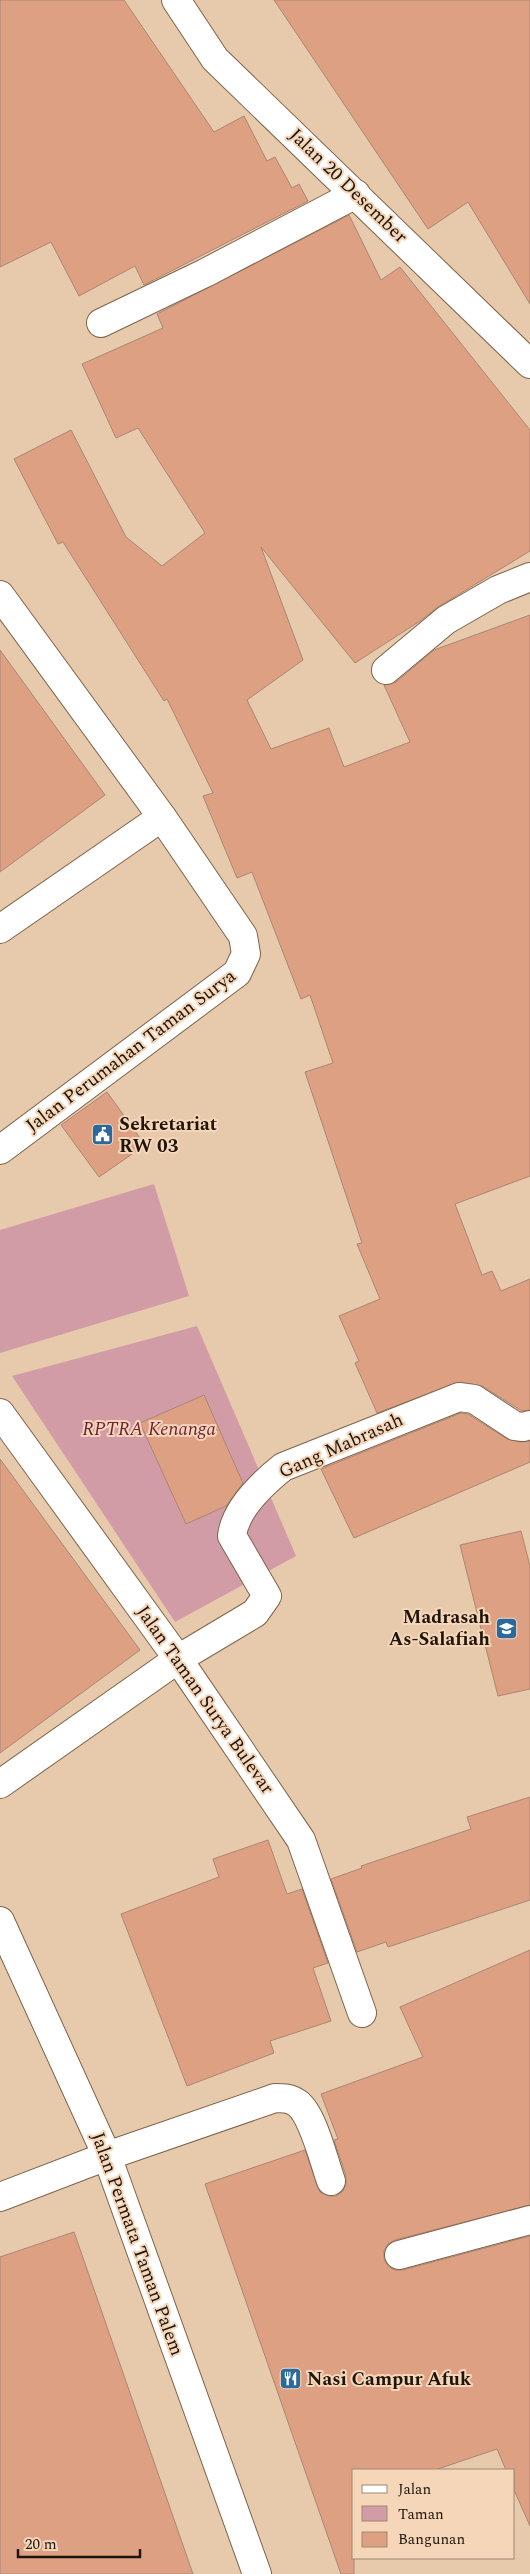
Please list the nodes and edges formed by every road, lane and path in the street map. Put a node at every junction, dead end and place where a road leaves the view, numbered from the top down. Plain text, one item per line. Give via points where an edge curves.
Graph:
1 (176, 0) edge
2 (356, 194) junction
3 (101, 323) dead end
4 (530, 364) edge
5 (530, 576) edge
6 (0, 594) edge
7 (386, 670) dead end
8 (162, 817) junction
9 (0, 929) edge
10 (0, 1150) edge
11 (0, 1413) edge
12 (530, 1424) edge
13 (178, 1660) junction
14 (0, 1784) edge
15 (0, 1921) edge
16 (362, 2013) dead end
17 (107, 2156) junction
18 (331, 2181) dead end
19 (0, 2197) edge
20 (530, 2220) edge
21 (399, 2254) dead end
22 (257, 2574) edge

1 - 2 street, Jalan 20 Desember via 215,59
2 - 3 street
2 - 4 street, Jalan 20 Desember
5 - 7 street via 446,620
6 - 8 street, Jalan Perumahan Taman Surya
8 - 9 street
8 - 10 street, Jalan Perumahan Taman Surya via 243,936 246,954 237,973
11 - 13 street, Jalan Taman Surya Bulevar
12 - 13 street, Gang Mabrasah via 515,1426 474,1399 459,1397 283,1467 260,1488 233,1526 232,1536 267,1596 255,1613
13 - 14 street
13 - 16 street, Jalan Taman Surya Bulevar via 301,1840
15 - 17 street, Jalan Permata Taman Palem
17 - 18 street via 275,2098 287,2098 298,2103 306,2113
17 - 19 street
17 - 22 street, Jalan Permata Taman Palem
20 - 21 street

